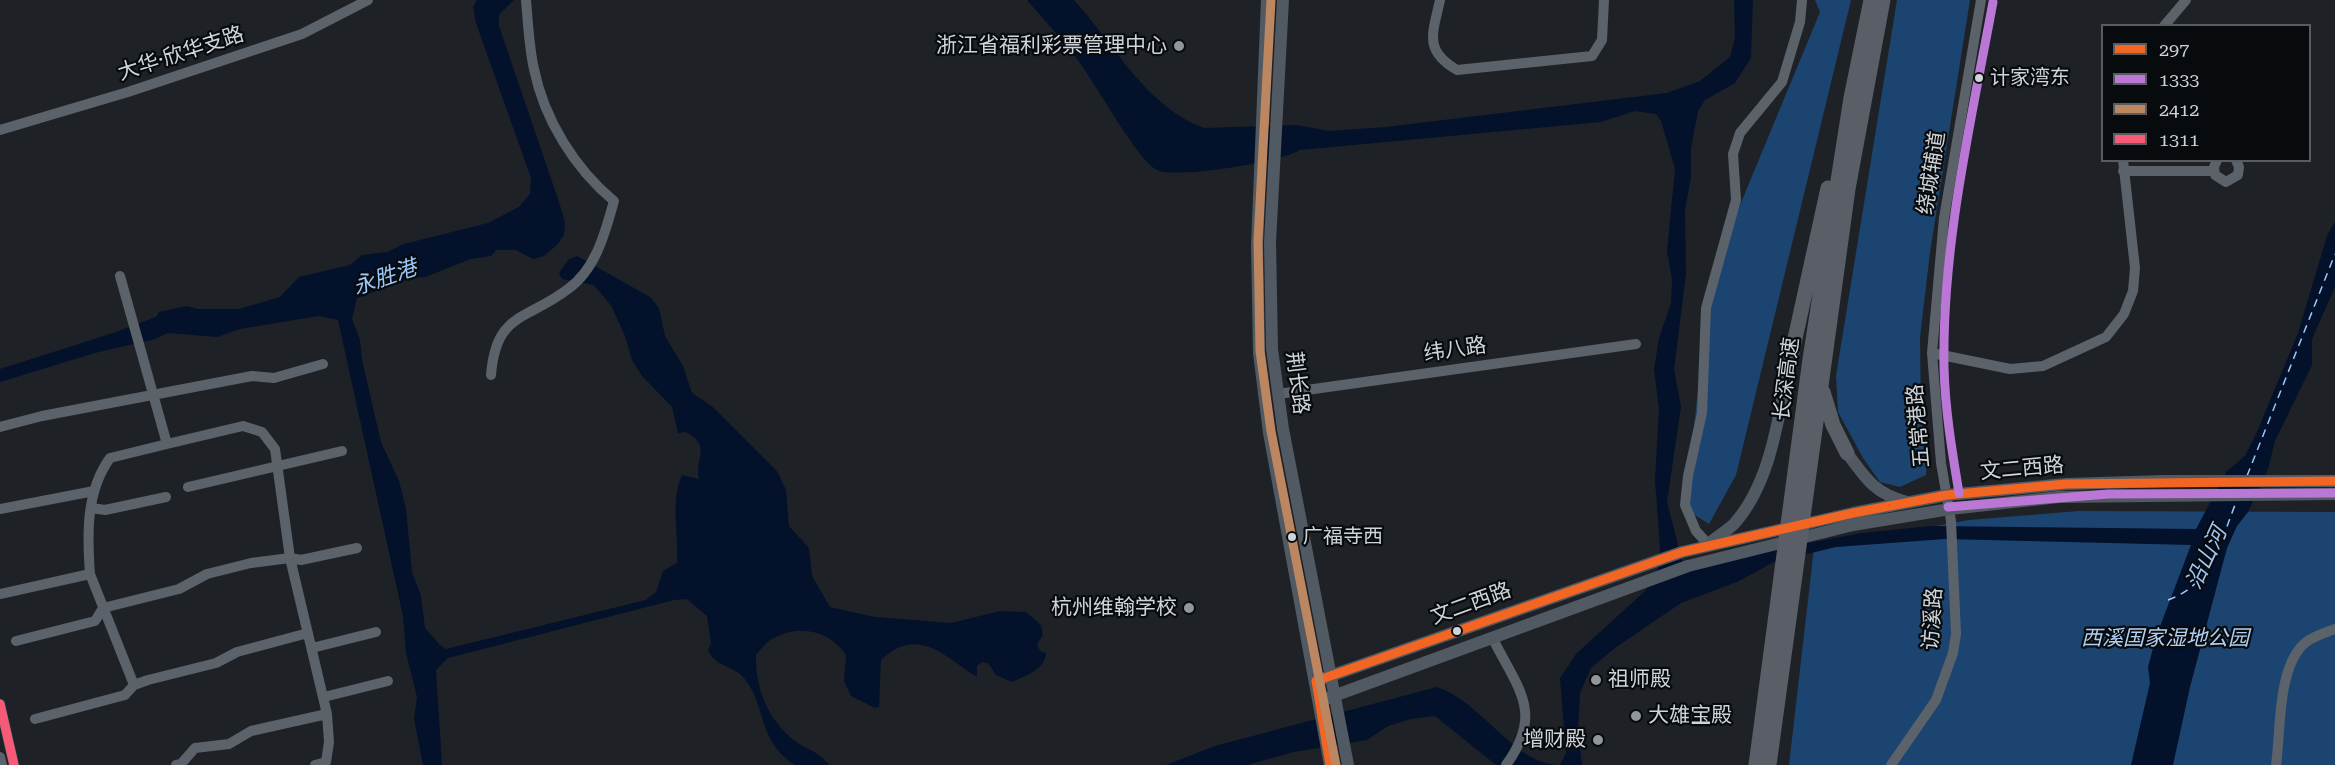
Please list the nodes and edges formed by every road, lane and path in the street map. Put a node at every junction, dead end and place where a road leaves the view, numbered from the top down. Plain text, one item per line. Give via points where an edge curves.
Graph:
1 (368, 0) edge
2 (1267, 0) edge
3 (1283, 0) edge
4 (1440, 0) edge
5 (1604, 0) edge
6 (1802, 0) edge
7 (1871, 0) edge
8 (1883, 0) edge
9 (1981, 0) edge
10 (2186, 0) edge
11 (526, 3) edge
12 (2166, 24) edge
13 (1851, 98) junction
14 (0, 129) edge
15 (2237, 162) edge
16 (2123, 166) edge
17 (2215, 166) edge
18 (120, 276) dead end
19 (1636, 344) dead end
20 (1932, 353) junction
21 (323, 364) dead end
22 (1789, 366) joint
23 (491, 375) dead end
24 (1821, 385) junction
25 (1278, 394) junction
26 (153, 396) junction
27 (0, 427) edge
28 (167, 444) junction
29 (342, 451) dead end
30 (1847, 453) joint
31 (278, 468) junction
32 (2335, 481) edge
33 (189, 488) dead end
34 (94, 490) junction
35 (2335, 494) edge
36 (1947, 495) junction
37 (166, 496) dead end
38 (1911, 502) junction
39 (91, 508) junction
40 (1798, 508) junction
41 (0, 509) edge
42 (1950, 515) junction
43 (1708, 544) junction
44 (357, 548) dead end
45 (290, 558) junction
46 (90, 574) junction
47 (1788, 580) junction
48 (0, 594) edge
49 (103, 608) junction
50 (2335, 629) edge
51 (376, 632) dead end
52 (308, 633) junction
53 (1492, 637) junction
54 (16, 641) dead end
55 (312, 648) junction
56 (1330, 676) junction
57 (388, 681) dead end
58 (1316, 681) junction
59 (134, 685) junction
60 (1334, 696) junction
61 (324, 697) junction
62 (1320, 701) junction
63 (0, 704) edge
64 (327, 714) junction
65 (35, 718) dead end
66 (0, 757) edge
67 (1329, 759) edge
68 (178, 764) edge
69 (327, 764) edge
70 (2, 765) edge
71 (14, 765) edge
72 (193, 765) edge
73 (315, 765) edge
74 (1348, 765) edge
75 (1506, 765) edge
76 (1756, 765) edge
77 (1769, 765) edge
78 (1891, 765) edge
79 (2277, 765) edge

1 - 14 street, 大华·欣华支路 via 302,34 128,92
2 - 58 main road, 荆长路 via 1257,246 1259,352 1269,433
3 - 25 main road, 荆长路 via 1270,296
4 - 5 street via 1432,39 1441,60 1457,70 1592,56 1602,40
6 - 43 street via 1800,22 1782,82 1740,133 1733,154 1736,200 1706,308 1702,413 1685,505 1696,531
7 - 13 highway, 长深高速
8 - 24 highway, 长深高速 via 1848,189
9 - 20 street, 绕城辅道 via 1944,218
10 - 12 street
11 - 23 street via 534,69 544,104 572,156 614,201 591,263 569,289 507,325 493,349
13 - 22 highway
13 - 40 highway, 长深高速 via 1810,359
15 - 17 street via 2239,171 2231,181 2222,181
16 - 17 street
16 - 20 street via 2135,268 2133,291 2124,314 2106,337 2043,366 1978,364
18 - 26 street
19 - 25 street, 纬八路
20 - 36 street, 五常港路
21 - 26 street via 274,378 252,376
22 - 43 main road via 1770,453 1750,502 1733,525
24 - 30 highway via 1833,425
24 - 40 highway, 长深高速
25 - 56 main road, 荆长路
26 - 27 street
26 - 28 street
28 - 31 street via 243,426 262,432 275,449
28 - 34 street via 110,458 99,473
29 - 31 street via 296,460
30 - 38 main road via 1869,483 1888,497
31 - 33 street
31 - 45 street
32 - 36 main road, 文二西路 via 2066,484
34 - 39 street
34 - 41 street
35 - 42 main road, 文二西路 via 2059,497
36 - 38 main road, 文二西路
36 - 42 street, 访溪路
37 - 39 street via 105,510
38 - 43 main road, 文二西路
39 - 46 street
40 - 47 highway, 长深高速
42 - 53 main road, 文二西路 via 1853,525 1688,566
42 - 78 street, 访溪路 via 1957,613 1953,653 1936,700
43 - 56 main road, 文二西路
44 - 45 street via 301,560
45 - 49 street via 207,574 179,589
45 - 52 street
46 - 48 street
46 - 49 street
47 - 76 highway, 长深高速
47 - 77 highway, 长深高速
49 - 54 street via 95,621
49 - 59 street
50 - 79 street via 2304,643 2291,667 2282,696
51 - 55 street
52 - 55 street
52 - 59 street
53 - 60 main road, 文二西路
53 - 75 street via 1527,714 1520,746
55 - 61 street
56 - 58 main road, 文二西路
56 - 60 main road, 荆长路
57 - 61 street
58 - 62 main road, 荆长路
59 - 65 street via 125,694
60 - 62 main road, 文二西路
60 - 74 main road, 荆长路
61 - 64 street
62 - 67 main road, 荆长路
63 - 71 street
64 - 68 street via 251,731 229,744 195,748
64 - 69 street
66 - 70 street
68 - 72 street
69 - 73 street

